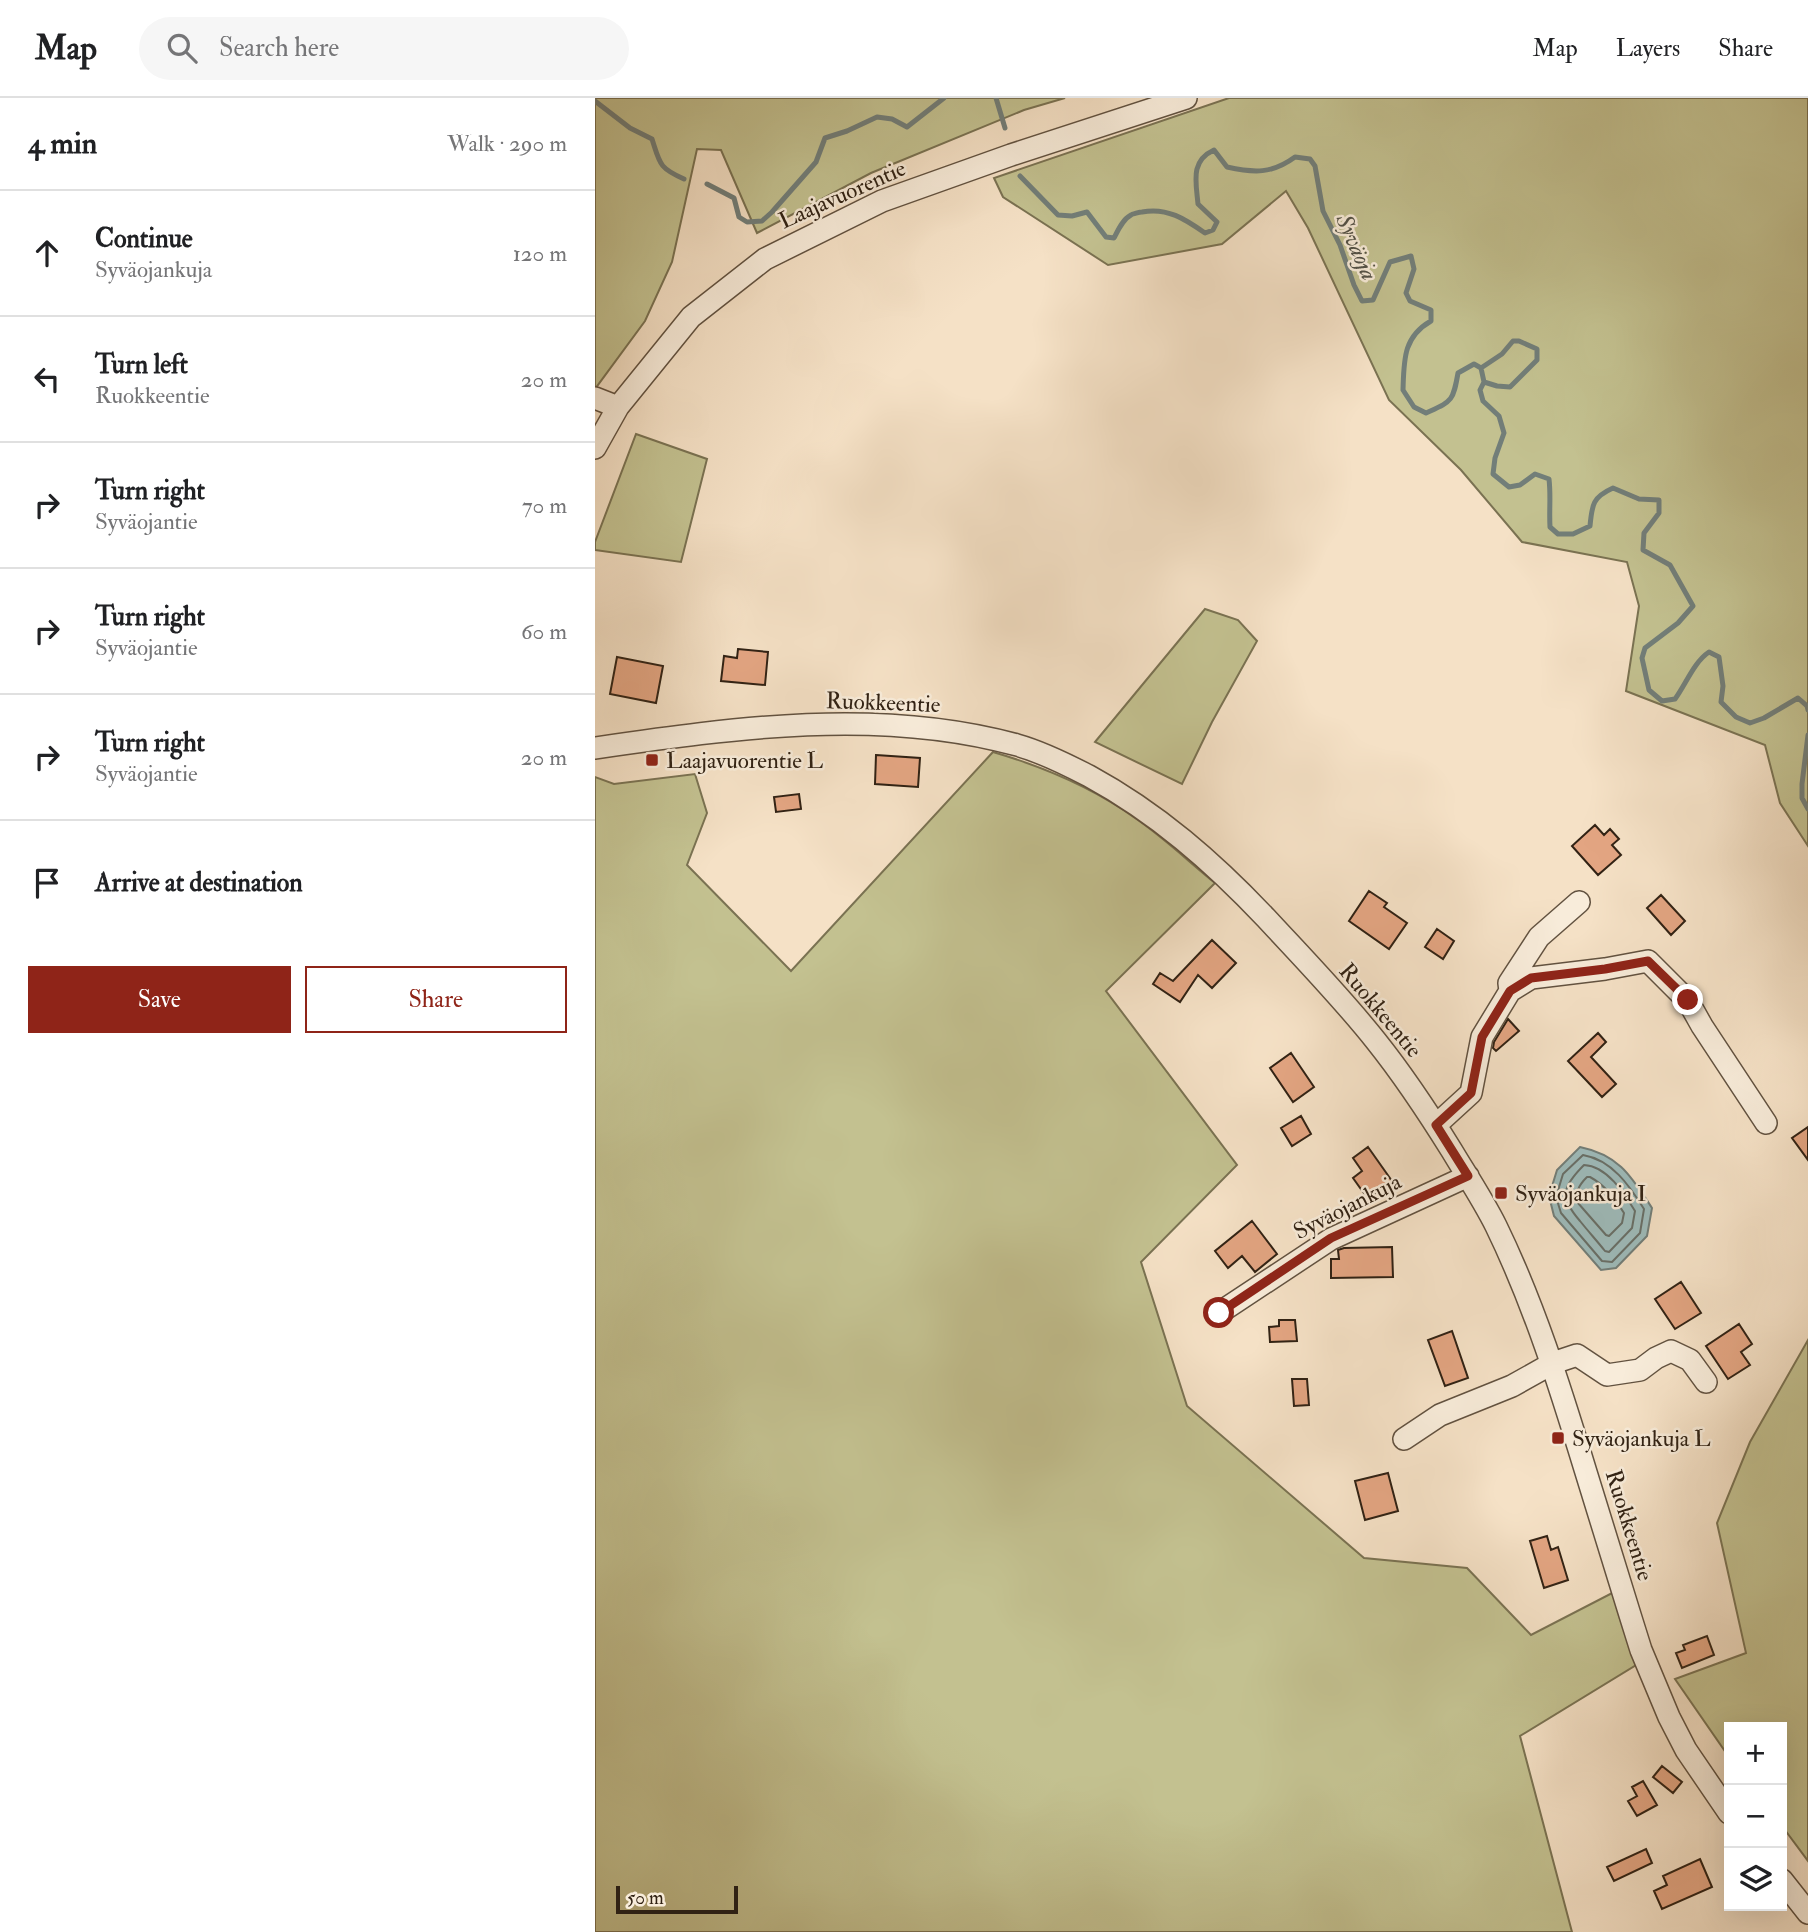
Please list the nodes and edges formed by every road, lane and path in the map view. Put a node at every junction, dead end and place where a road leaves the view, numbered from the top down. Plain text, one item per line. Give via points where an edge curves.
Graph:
1 (1186, 98) edge
2 (595, 398) edge
3 (618, 407) junction
4 (595, 449) edge
5 (595, 748) edge
6 (1579, 902) dead end
7 (1510, 991) junction
8 (1766, 1123) dead end
9 (1436, 1125) junction
10 (1468, 1176) junction
11 (1219, 1313) dead end
12 (1553, 1363) junction
13 (1706, 1382) dead end
14 (1404, 1439) dead end
15 (1724, 1806) edge
16 (1787, 1886) edge
17 (1808, 1913) edge

1 - 3 street, Laajavuorentie via 882,201 765,258 691,317
2 - 3 street
3 - 4 street, Laajavuorentie
5 - 9 street, Ruokkeentie via 723,731 867,723 974,735 1066,764 1160,821 1242,894 1370,1034
6 - 7 street via 1539,937 1509,983
7 - 8 street via 1531,978 1648,961 1688,1000
7 - 9 street via 1482,1037 1471,1093
9 - 10 street, Ruokkeentie
10 - 11 street, Syväojankuja via 1331,1238
10 - 12 street, Ruokkeentie via 1495,1224
12 - 13 street via 1577,1355 1607,1375 1640,1370 1671,1351 1691,1360
12 - 14 street via 1512,1386 1440,1415
12 - 15 street, Ruokkeentie via 1641,1650 1686,1750
16 - 17 street

